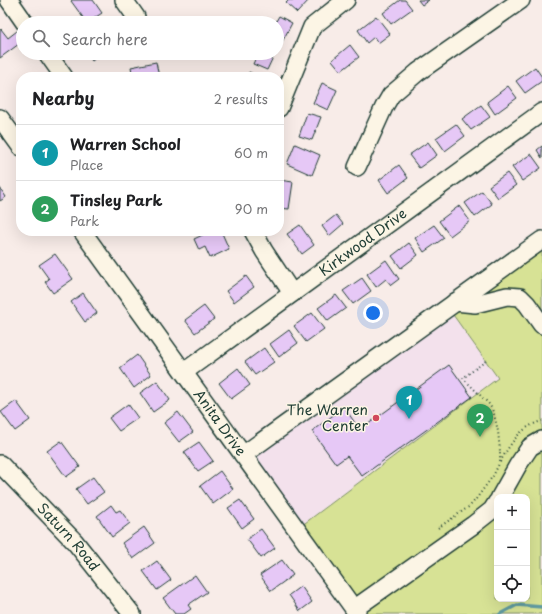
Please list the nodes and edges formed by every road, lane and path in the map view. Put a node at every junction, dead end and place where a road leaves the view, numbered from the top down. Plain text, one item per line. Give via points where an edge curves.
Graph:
1 (9, 0) edge
2 (124, 0) edge
3 (346, 0) edge
4 (521, 0) edge
5 (20, 16) edge
6 (135, 16) edge
7 (52, 60) edge
8 (60, 72) edge
9 (284, 96) edge
10 (542, 112) edge
11 (0, 118) edge
12 (16, 134) edge
13 (357, 167) dead end
14 (86, 236) edge
15 (256, 236) edge
16 (542, 240) edge
17 (292, 293) junction
18 (455, 302) junction
19 (542, 325) edge
20 (487, 360) dead end
21 (184, 372) junction
22 (542, 440) edge
23 (243, 455) junction
24 (0, 464) edge
25 (502, 494) edge
26 (494, 507) edge
27 (438, 528) dead end
28 (356, 611) edge
29 (132, 614) edge

1 - 5 street
2 - 6 street
3 - 9 street via 312,27
4 - 13 street via 418,72 391,95
7 - 8 street
10 - 17 street, Kirkwood Drive
11 - 12 street
14 - 21 street, Anita Drive
15 - 17 street
16 - 18 street
17 - 21 street, Kirkwood Drive
18 - 19 street via 475,304 507,296 520,297
18 - 23 street
20 - 27 path via 463,378 490,405 494,414 500,462 493,476 470,506
21 - 23 street, Anita Drive
22 - 25 street via 530,447
23 - 28 street, Anita Drive
24 - 29 street, Saturn Road via 75,542
26 - 28 street

